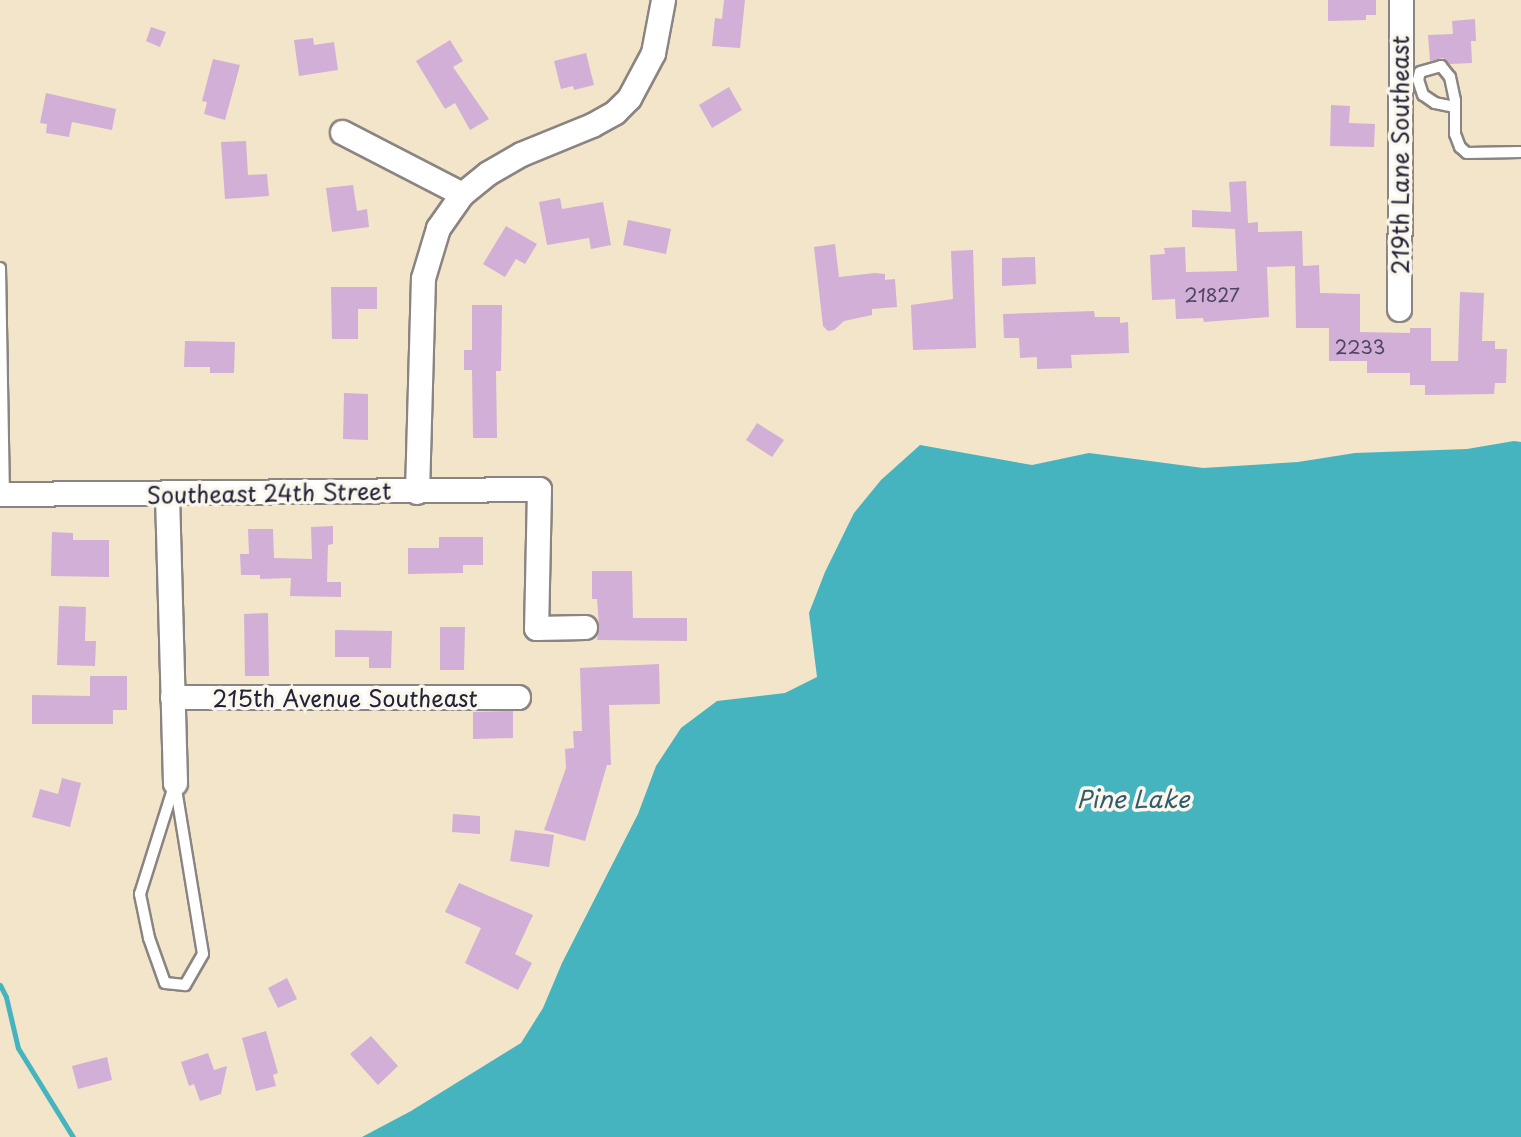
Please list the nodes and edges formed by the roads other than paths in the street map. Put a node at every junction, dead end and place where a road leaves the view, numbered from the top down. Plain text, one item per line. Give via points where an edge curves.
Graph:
1 (663, 0) edge
2 (1401, 0) edge
3 (1455, 107) dead end
4 (342, 132) dead end
5 (1521, 152) edge
6 (462, 194) junction
7 (0, 268) edge
8 (1399, 309) dead end
9 (417, 492) junction
10 (2, 494) edge
11 (167, 495) junction
12 (585, 627) dead end
13 (172, 697) junction
14 (518, 697) dead end
15 (175, 783) junction

1 - 6 street via 653,53 629,98 615,112 521,153
2 - 8 street, 219th Lane Southeast
3 - 5 lane via 1455,134 1467,153
4 - 6 street
6 - 9 street via 438,228 423,278
7 - 10 lane
9 - 11 street, Southeast 24th Street
9 - 12 street, Southeast 24th Street via 538,489 537,628
10 - 11 street, Southeast 24th Street
11 - 13 street
13 - 14 street, 215th Avenue Southeast
13 - 15 street
15 - 15 lane via 141,894 149,938 165,983 185,985 203,954

